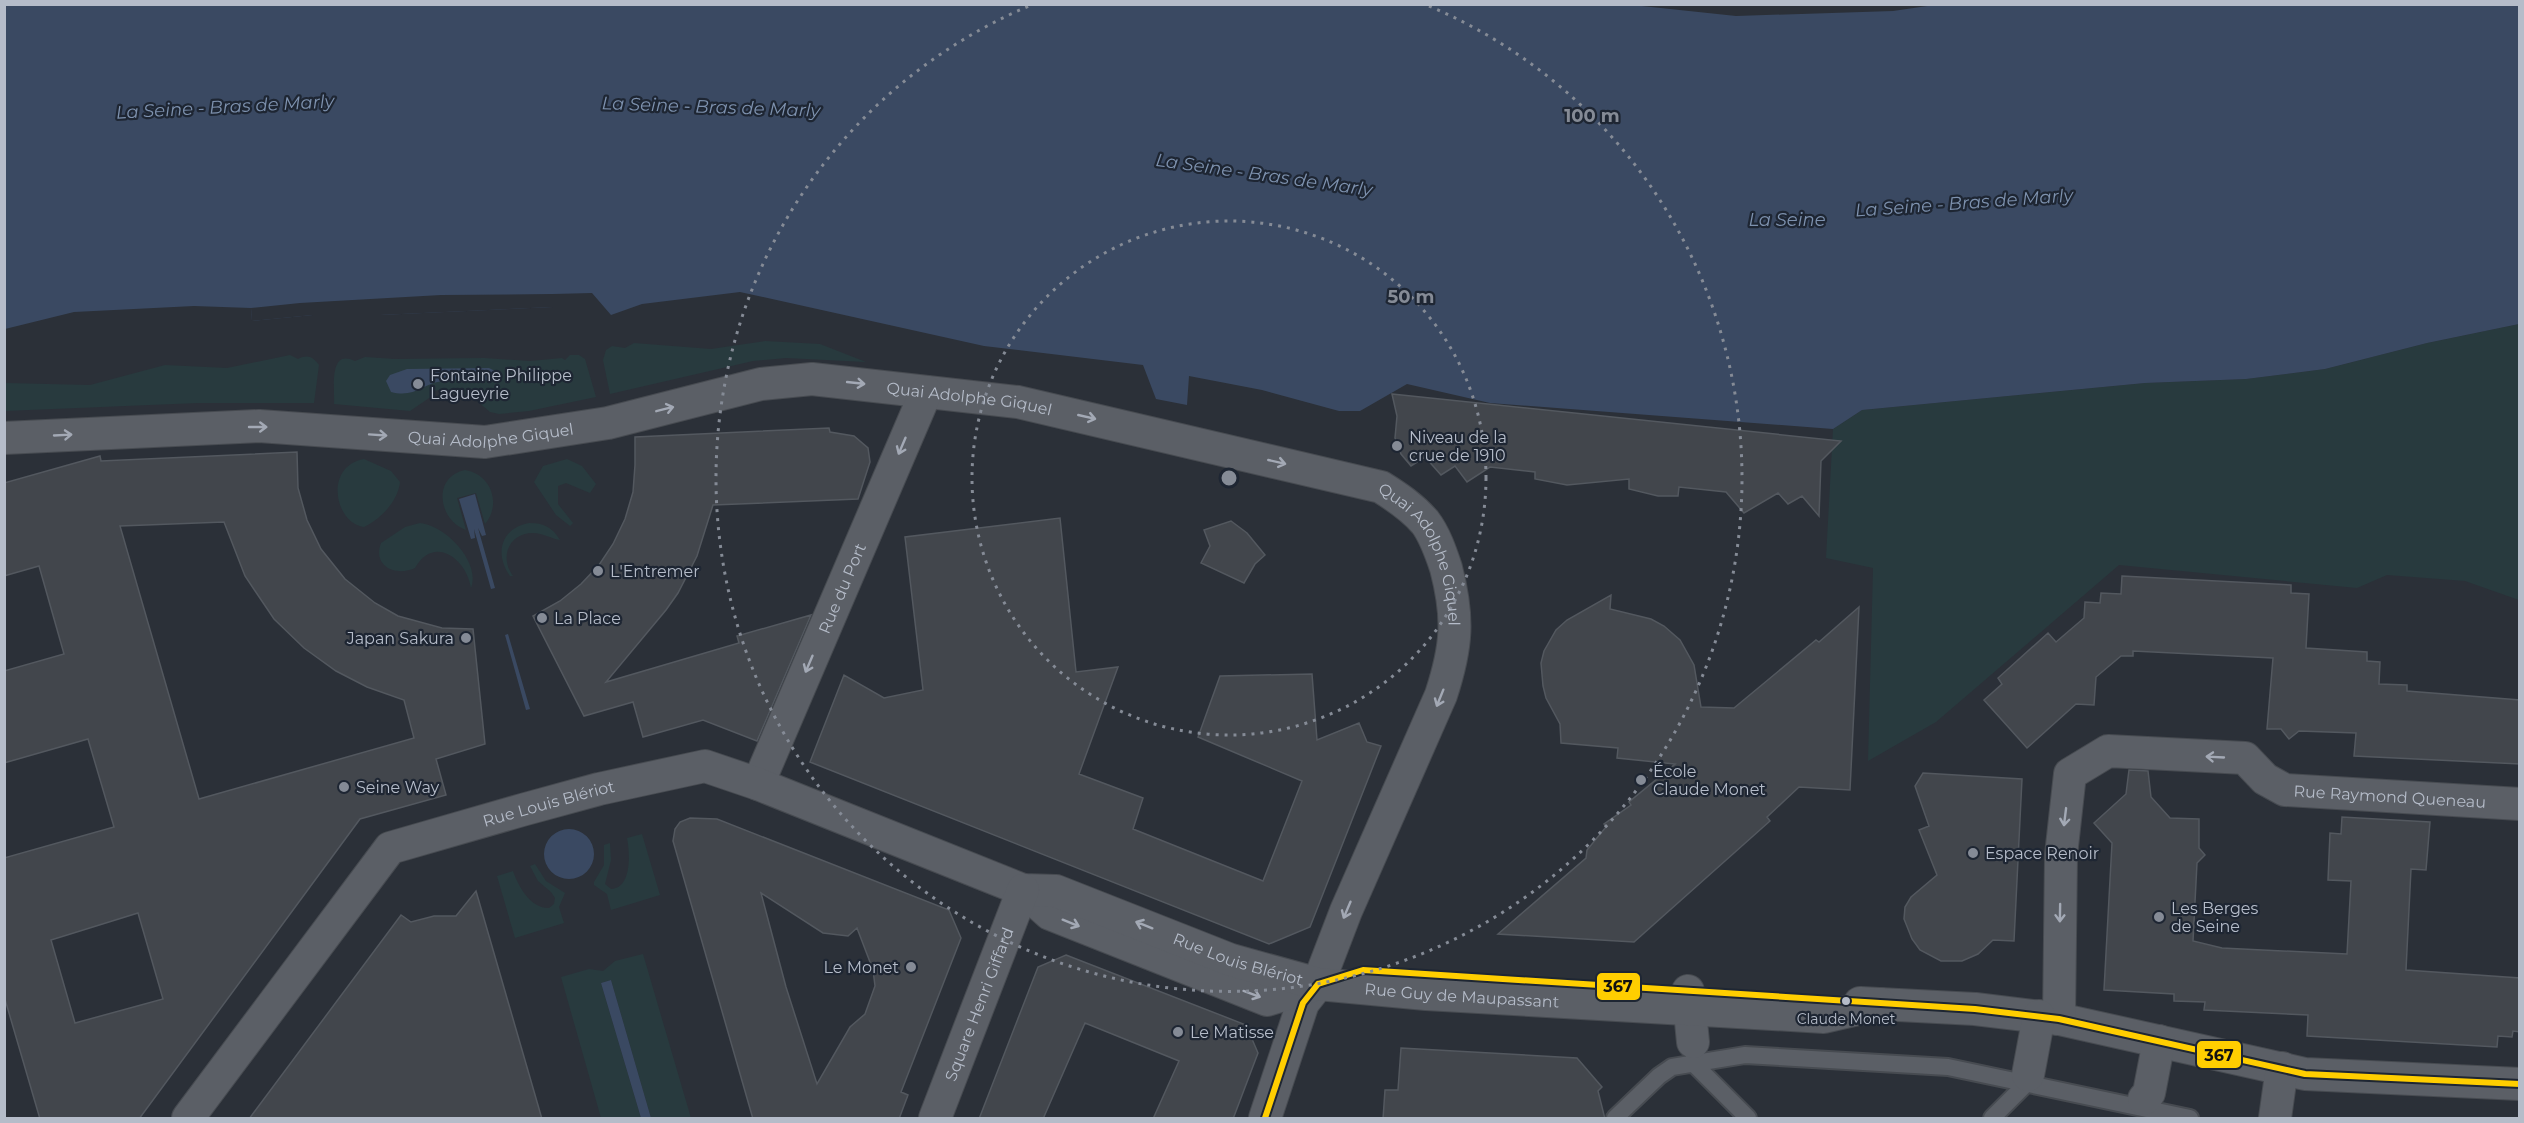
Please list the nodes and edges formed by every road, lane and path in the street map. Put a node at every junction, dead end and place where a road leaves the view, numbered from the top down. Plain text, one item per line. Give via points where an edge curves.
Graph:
1 (926, 392) junction
2 (4, 438) edge
3 (758, 784) junction
4 (2520, 804) edge
5 (1023, 890) junction
6 (1318, 984) junction
7 (1689, 1000) junction
8 (2049, 1018) junction
9 (2159, 1041) junction
10 (1694, 1053) junction
11 (2282, 1068) junction
12 (2027, 1079) junction
13 (2520, 1084) edge
14 (2134, 1108) edge
15 (188, 1119) edge
16 (935, 1119) edge
17 (1265, 1119) edge
18 (1287, 1119) edge
19 (1615, 1119) edge
20 (1748, 1119) edge
21 (1992, 1119) edge
22 (2190, 1119) edge
23 (2275, 1119) edge

2 -> 1 street, Quai Adolphe Giquel via 259,426 485,442 608,423 791,380
1 -> 3 street, Rue du Port
1 -> 6 street, Quai Adolphe Giquel via 1018,402 1361,481 1381,487 1406,503 1426,523 1438,545 1453,596 1456,614 1452,663
3 - 5 street, Rue Louis Blériot
3 - 15 street, Rue Louis Blériot via 705,766 599,789 390,848
4 -> 8 street, Rue Raymond Queneau via 2285,790 2265,779 2245,758 2108,751 2070,774
5 - 6 street, Rue Louis Blériot via 1050,915 1267,999
5 - 16 street, Square Henri Giffard
6 - 7 street, Rue Guy de Maupassant via 1363,970
6 - 17 street via 1303,1003
6 - 18 street via 1321,1015
7 - 8 street, Rue Guy de Maupassant via 1880,1004
7 - 10 street
8 - 9 street, Rue Guy de Maupassant
8 - 12 street
9 - 11 street, Rue Guy de Maupassant
9 - 14 street via 2149,1093
10 - 12 lane via 1948,1067
10 - 19 lane via 1659,1076
10 - 20 lane
11 - 13 street, Rue Guy de Maupassant via 2305,1074
11 - 23 street
12 - 14 lane
12 - 21 lane
14 - 22 lane

